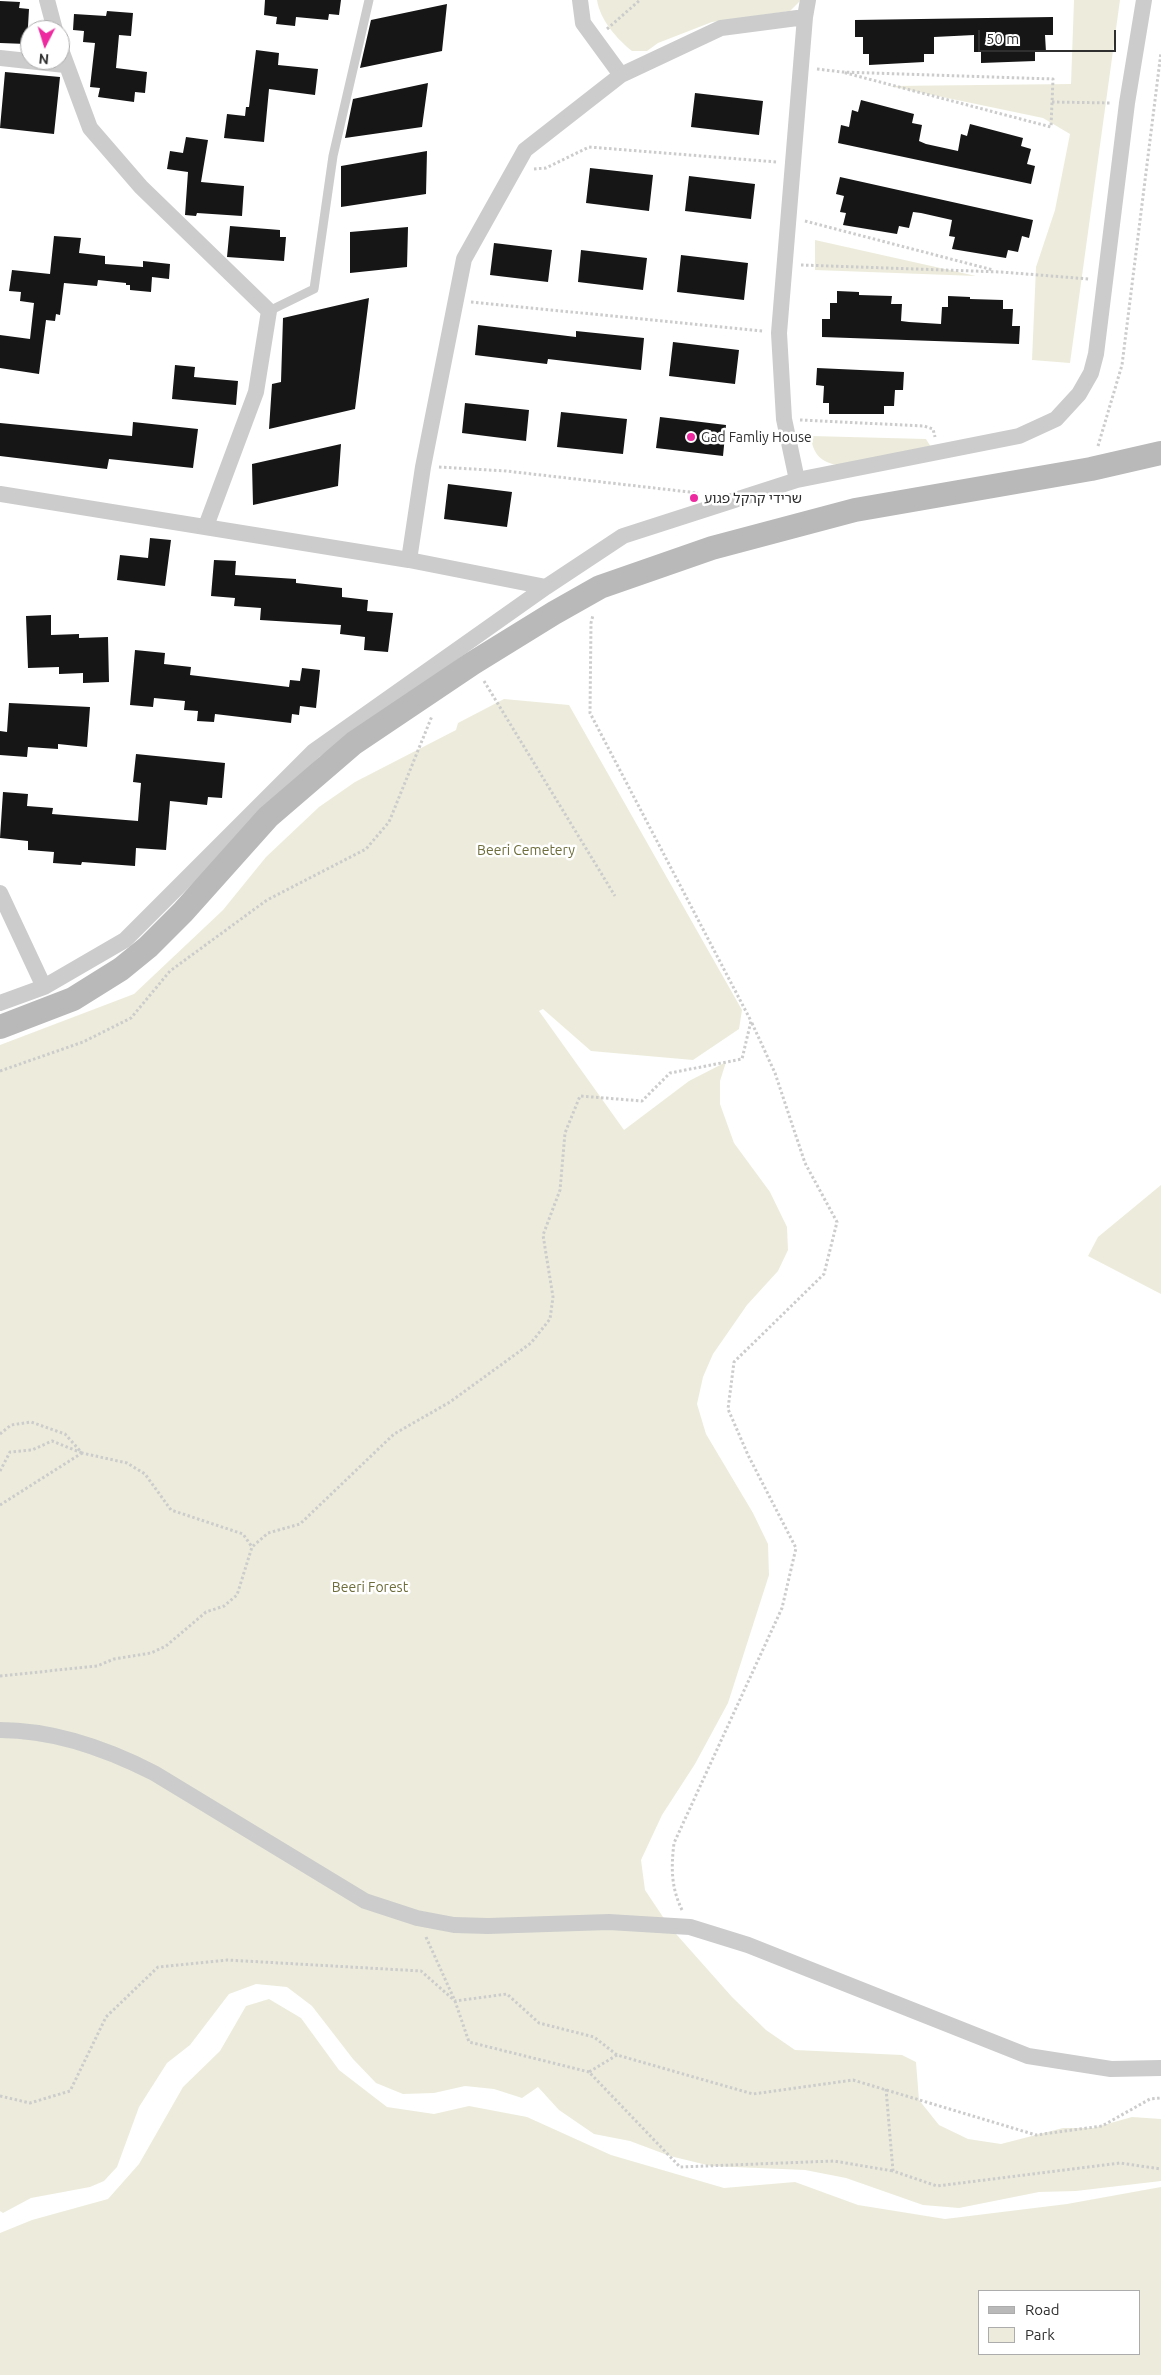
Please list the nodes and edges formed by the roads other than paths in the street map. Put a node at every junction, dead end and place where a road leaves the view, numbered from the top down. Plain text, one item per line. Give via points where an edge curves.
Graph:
1 (47, 0) edge
2 (368, 0) edge
3 (580, 0) edge
4 (808, 0) edge
5 (1144, 0) edge
6 (805, 17) junction
7 (52, 20) edge
8 (0, 58) edge
9 (20, 60) edge
10 (67, 70) edge
11 (621, 75) junction
12 (269, 311) junction
13 (1161, 453) edge
14 (797, 480) junction
15 (0, 494) edge
16 (206, 526) junction
17 (409, 560) junction
18 (546, 587) junction
19 (0, 893) edge
20 (44, 987) junction
21 (0, 1003) edge
22 (0, 1027) edge
23 (0, 1730) edge
24 (1161, 2068) edge

1 - 7 street
2 - 12 lane via 332,156 314,289
3 - 11 street via 583,23
4 - 6 street
5 - 14 street via 1091,373 1079,394 1056,419 1019,436
6 - 11 street via 721,28
6 - 14 street via 779,333 784,419
8 - 9 street
10 - 12 street via 90,128 141,187
11 - 17 street via 525,150 464,259 423,467
12 - 16 street via 256,392
13 - 22 street via 1091,469 855,510 712,548 600,587 473,663 354,743 268,817 183,912 121,969 73,1000
14 - 18 street via 623,536
15 - 16 street
16 - 17 street
17 - 18 street
18 - 20 street via 314,751 125,940
19 - 20 street
20 - 21 street
23 - 24 street via 42,1734 88,1745 123,1758 154,1773 365,1900 417,1918 454,1925 488,1926 609,1922 690,1926 748,1945 1028,2056 1112,2069

